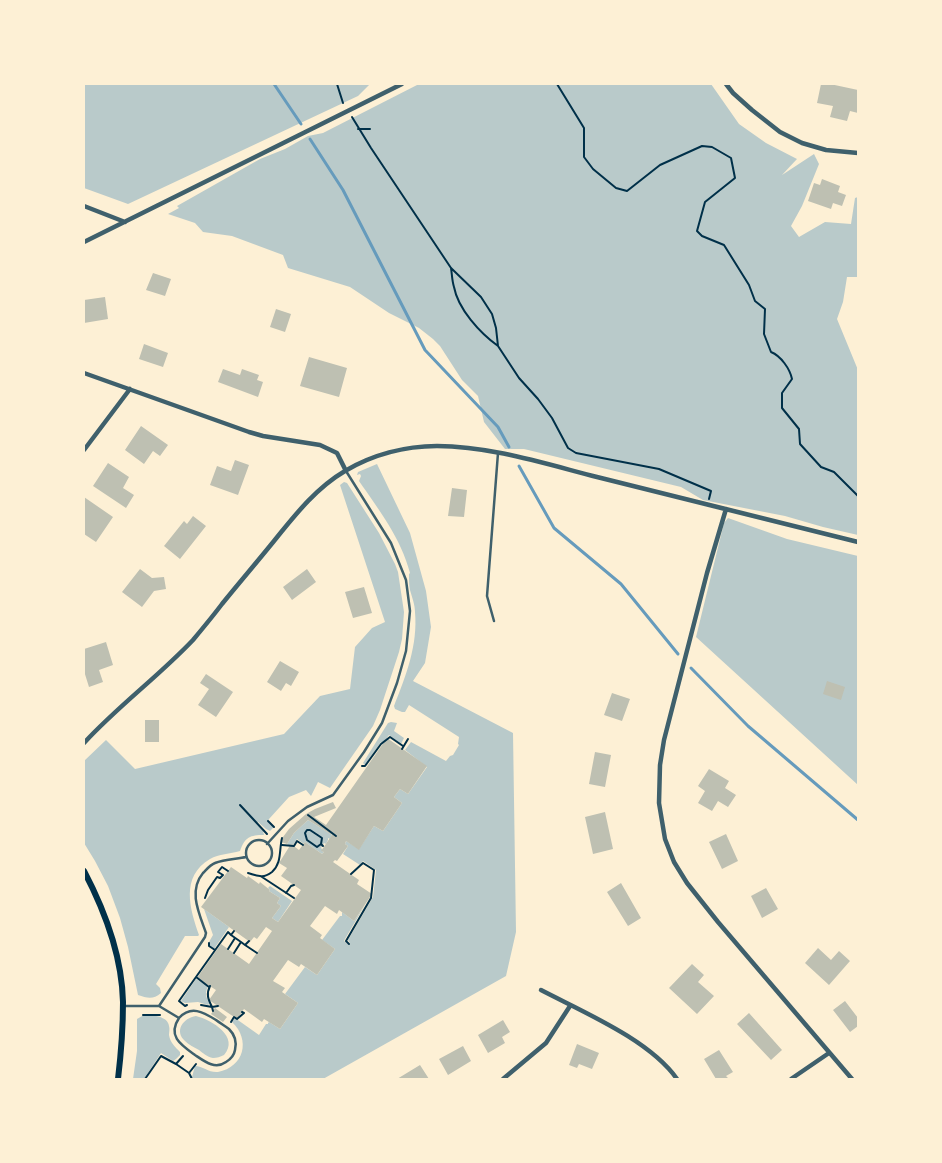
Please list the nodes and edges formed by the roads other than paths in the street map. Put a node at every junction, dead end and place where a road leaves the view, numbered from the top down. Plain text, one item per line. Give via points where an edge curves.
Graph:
1 (402, 84) edge
2 (726, 84) edge
3 (858, 153) edge
4 (84, 206) edge
5 (125, 222) junction
6 (84, 242) edge
7 (84, 373) edge
8 (130, 389) junction
9 (84, 450) edge
10 (498, 453) junction
11 (346, 470) junction
12 (726, 509) junction
13 (858, 542) edge
14 (494, 621) dead end
15 (84, 743) edge
16 (268, 844) junction
17 (246, 858) junction
18 (84, 871) edge
19 (540, 990) dead end
20 (123, 1006) junction
21 (159, 1006) junction
22 (570, 1006) junction
23 (178, 1018) junction
24 (829, 1053) junction
25 (118, 1079) edge
26 (503, 1079) edge
27 (677, 1079) edge
28 (791, 1079) edge
29 (852, 1079) edge

1 - 5 street
2 - 3 street via 780,132 826,150
4 - 5 street
5 - 6 street
7 - 8 street
8 - 9 street
8 - 11 street via 264,436 320,445 337,453
10 - 11 street via 449,446 418,447 381,455
10 - 12 street
10 - 14 lane via 487,596
11 - 15 street via 318,490 194,639
11 - 16 lane via 391,543 406,580 410,611 406,651 382,724 364,752 333,795 307,807 288,821
12 - 13 street
12 - 24 street via 664,740 659,803 665,839 687,883
16 - 17 lane via 260,840 252,842 246,849
16 - 17 lane via 272,851 270,860 264,865 252,864
17 - 21 lane via 216,862 199,878 195,890 196,903 205,937
18 - 20 main road via 112,936
19 - 22 street
20 - 21 lane
20 - 25 main road
21 - 23 lane
22 - 26 street via 546,1043
22 - 27 street via 625,1034 656,1057
23 - 23 lane via 174,1030 184,1048 208,1064 223,1064 231,1059 236,1045 228,1029 196,1010 183,1013
24 - 28 street
24 - 29 street

